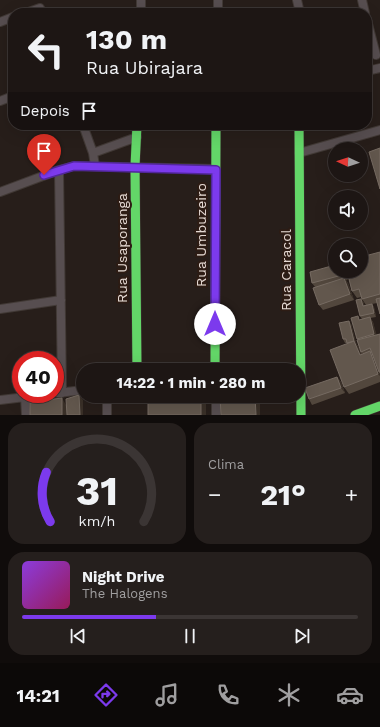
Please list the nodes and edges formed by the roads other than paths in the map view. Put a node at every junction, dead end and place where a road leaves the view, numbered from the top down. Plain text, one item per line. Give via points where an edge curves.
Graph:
1 (372, 39) edge
2 (376, 55) dead end
3 (85, 130) edge
4 (137, 130) edge
5 (216, 130) edge
6 (299, 130) edge
7 (380, 130) edge
8 (137, 137) junction
9 (93, 153) junction
10 (299, 153) junction
11 (95, 166) junction
12 (135, 166) junction
13 (59, 170) junction
14 (216, 170) junction
15 (0, 192) edge
16 (61, 300) junction
17 (0, 309) edge
18 (60, 351) edge
19 (137, 363) edge
20 (215, 363) edge
21 (76, 391) edge
22 (64, 392) edge
23 (12, 399) edge
24 (0, 400) edge
25 (25, 403) edge
26 (107, 403) edge
27 (216, 403) edge
28 (380, 406) edge
29 (26, 415) edge
30 (107, 415) edge
31 (216, 415) edge
32 (301, 415) edge
33 (354, 415) edge

1 - 2 street
3 - 9 street
4 - 8 street, Rua Usaporanga
5 - 14 street, Rua Umbuzeiro
6 - 10 street, Rua Caracol
7 - 10 street
8 - 9 street
8 - 12 street, Rua Usaporanga
9 - 11 street
10 - 32 street, Rua Caracol
11 - 12 street
11 - 13 street via 74,166
12 - 14 street
12 - 19 street, Rua Usaporanga
13 - 15 street
13 - 16 street
14 - 20 street, Rua Umbuzeiro
16 - 17 street
16 - 18 street
21 - 22 street
23 - 24 street
25 - 29 street
26 - 30 street
27 - 31 street
28 - 33 street

